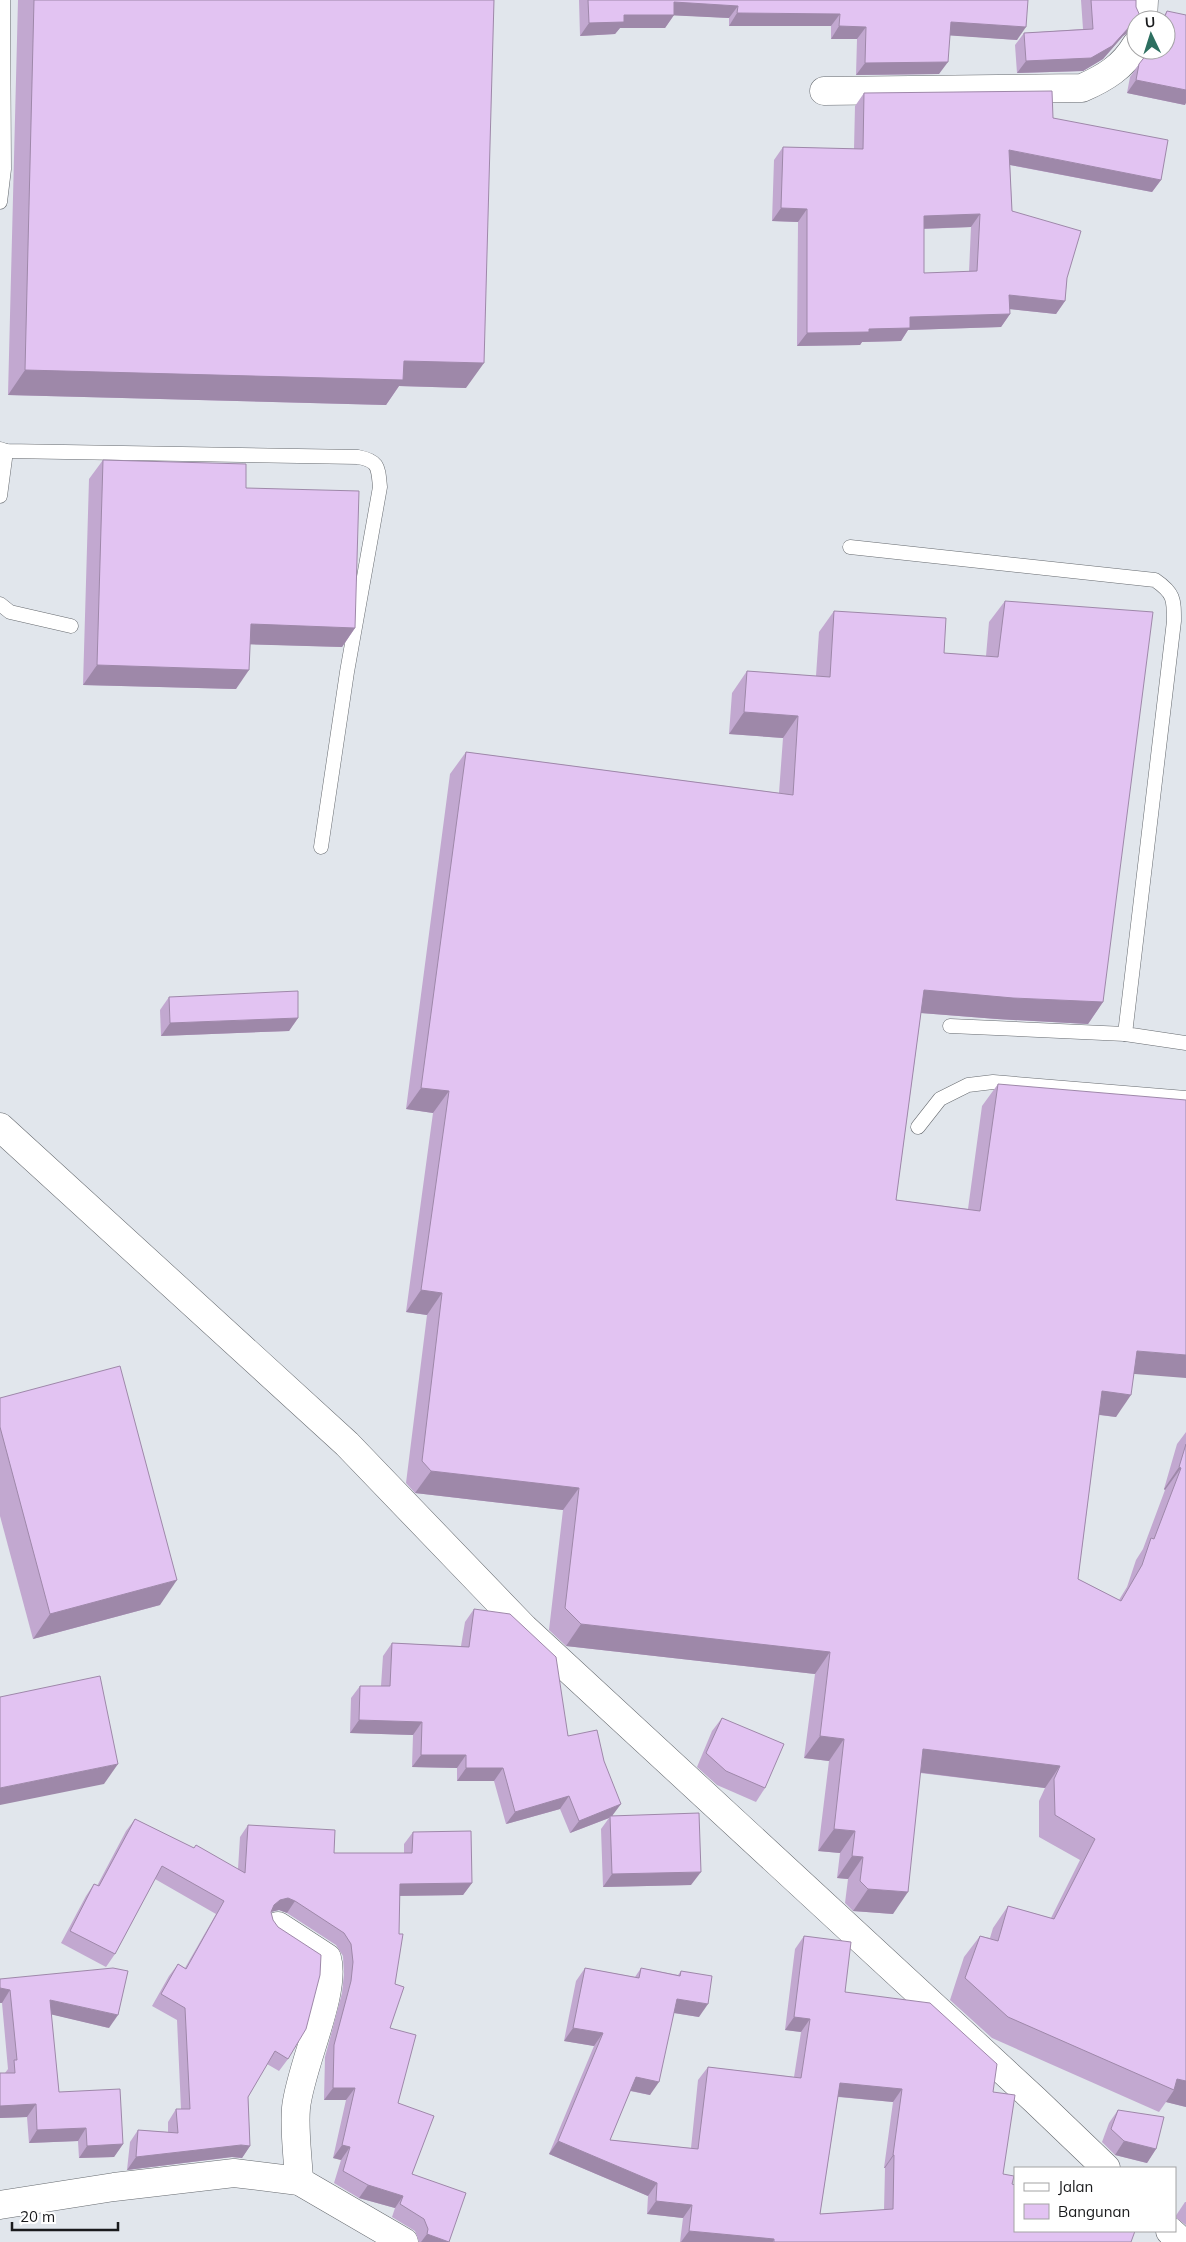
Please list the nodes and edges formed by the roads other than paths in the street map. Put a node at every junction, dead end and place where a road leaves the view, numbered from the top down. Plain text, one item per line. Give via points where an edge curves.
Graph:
1 (3, 0) edge
2 (1126, 60) edge
3 (824, 91) dead end
4 (2, 169) edge
5 (0, 202) edge
6 (3, 450) edge
7 (0, 496) edge
8 (850, 547) dead end
9 (0, 604) edge
10 (72, 626) dead end
11 (321, 847) dead end
12 (950, 1026) dead end
13 (1125, 1034) junction
14 (1186, 1043) edge
15 (1186, 1098) edge
16 (0, 1127) edge
17 (918, 1127) dead end
18 (278, 1926) edge
19 (1105, 2167) edge
20 (299, 2181) junction
21 (0, 2205) edge
22 (1171, 2232) edge
23 (404, 2242) edge
24 (1182, 2242) edge

1 - 4 lane
2 - 3 street via 1104,78 1082,88
4 - 5 lane
6 - 7 lane
6 - 11 lane via 358,457 370,459 378,467 380,487 347,672
8 - 13 lane via 1155,580 1168,589 1174,604 1174,621
9 - 10 lane via 10,612
12 - 13 lane
13 - 14 lane
15 - 17 lane via 993,1082 968,1085 940,1098
16 - 19 street via 347,1444 524,1628
18 - 20 street via 327,1958 330,1968 296,2109
20 - 21 street via 234,2173
20 - 23 street
22 - 24 street

